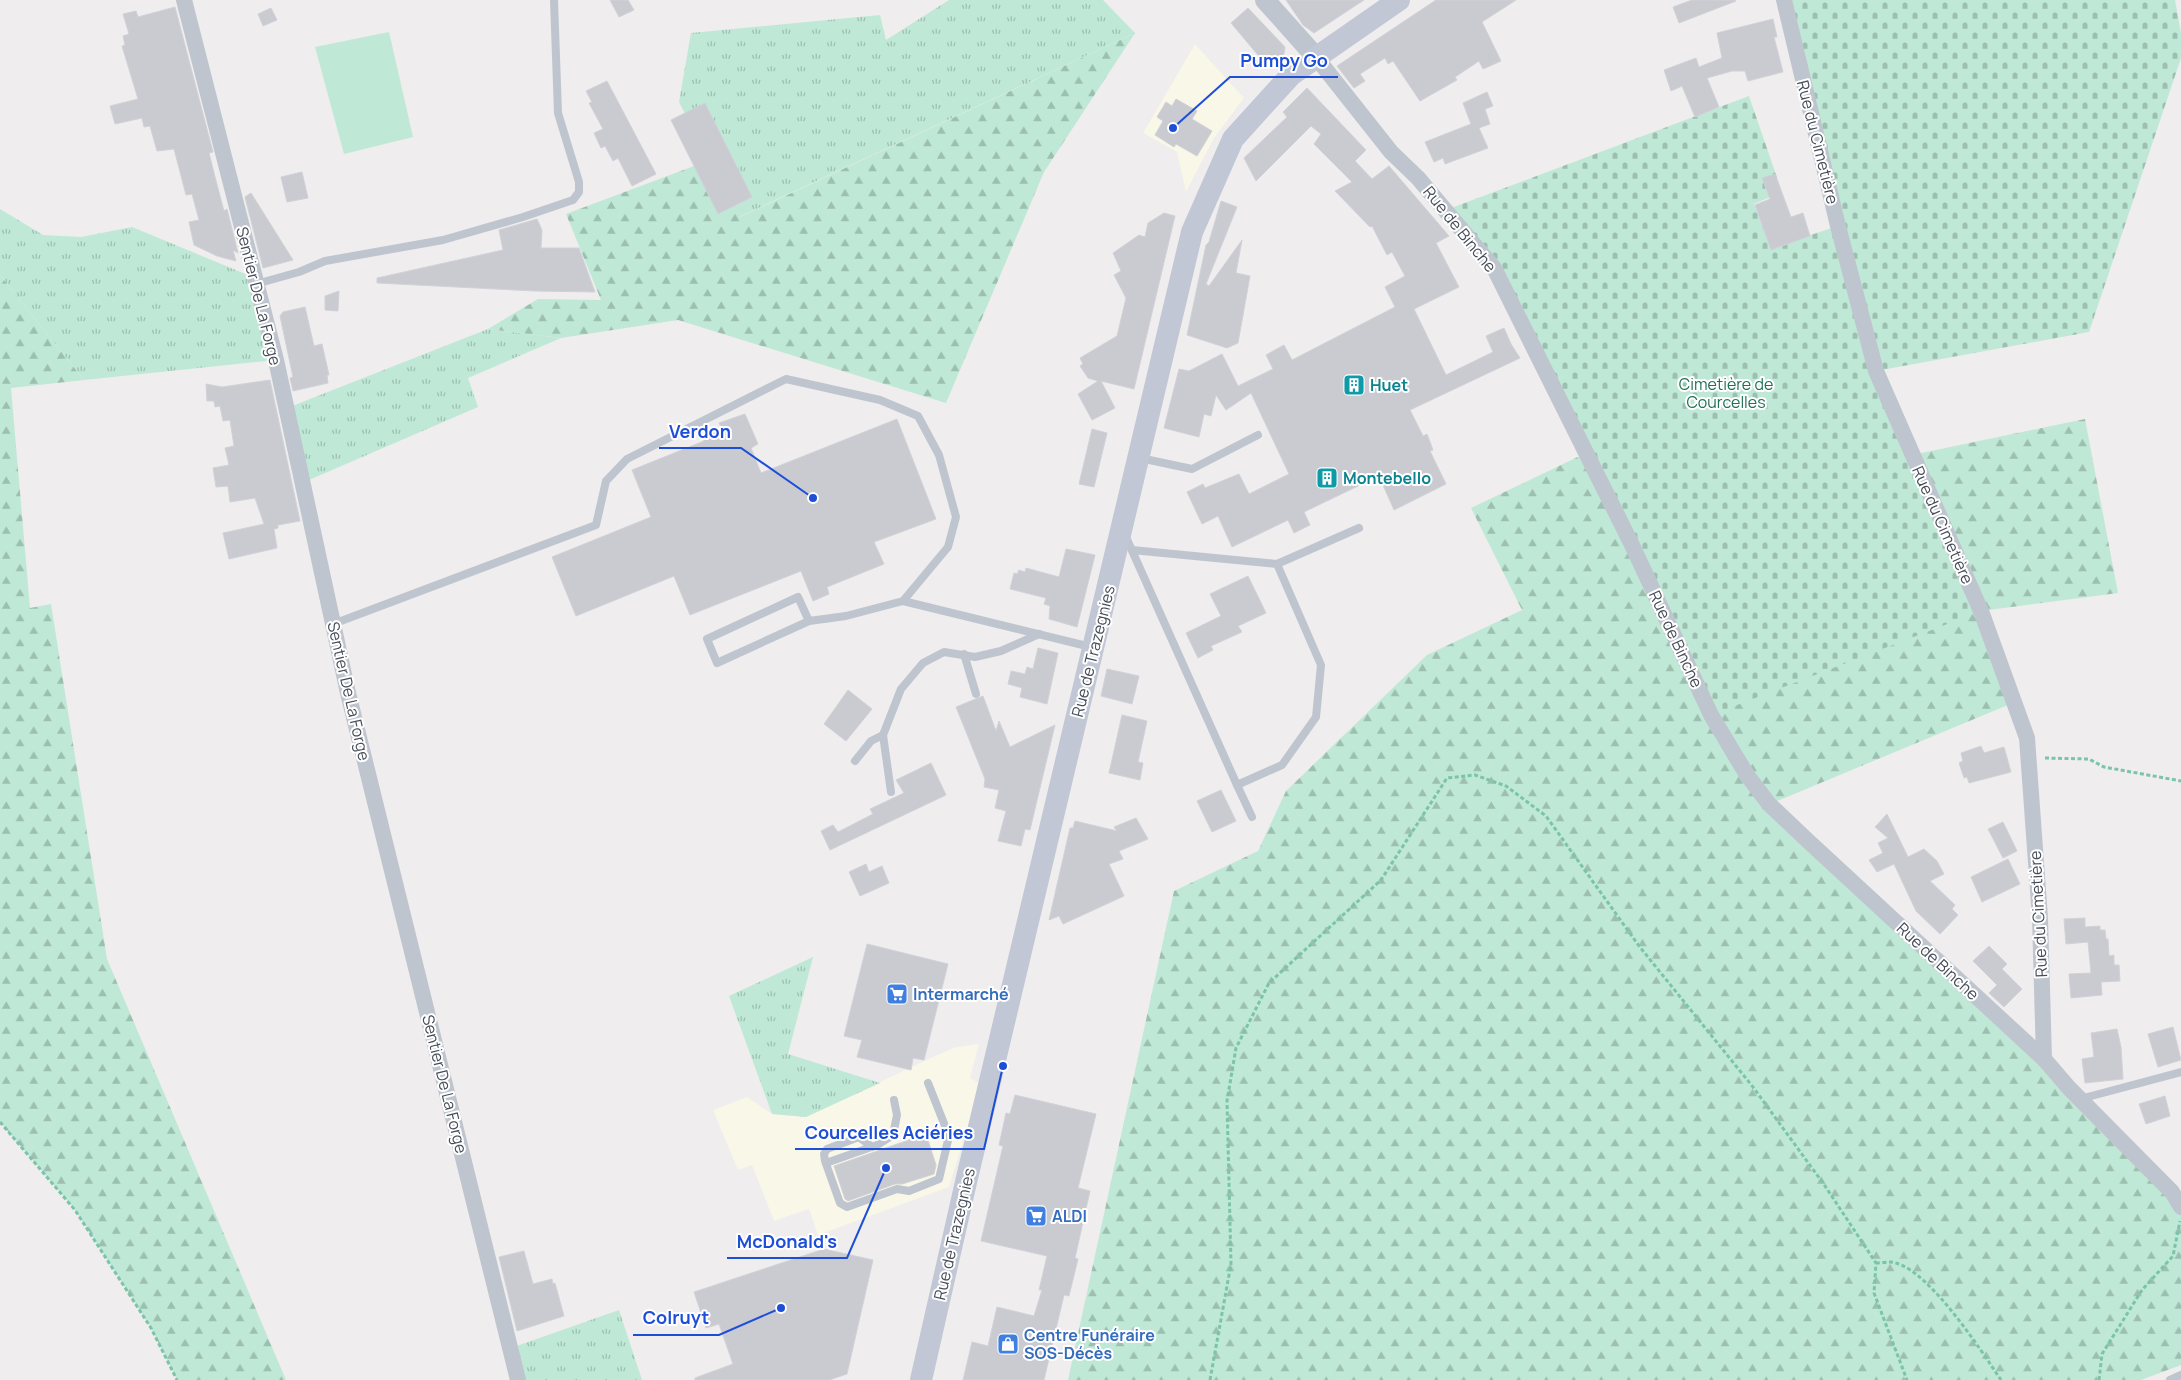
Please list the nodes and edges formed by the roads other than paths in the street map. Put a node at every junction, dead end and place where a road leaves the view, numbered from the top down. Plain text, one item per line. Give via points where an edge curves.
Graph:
1 (184, 0) edge
2 (554, 0) edge
3 (1265, 0) edge
4 (1398, 0) edge
5 (1784, 0) edge
6 (1315, 56) junction
7 (256, 284) junction
8 (1258, 435) dead end
9 (1140, 458) junction
10 (1359, 528) dead end
11 (1122, 529) junction
12 (1132, 550) junction
13 (1277, 564) junction
14 (904, 601) junction
15 (809, 621) junction
16 (333, 624) junction
17 (1038, 634) junction
18 (1093, 647) junction
19 (964, 654) junction
20 (976, 694) dead end
21 (883, 735) junction
22 (855, 761) dead end
23 (1237, 785) junction
24 (891, 792) dead end
25 (1252, 818) dead end
26 (2044, 1060) junction
27 (2181, 1072) edge
28 (928, 1083) dead end
29 (2080, 1099) junction
30 (894, 1100) dead end
31 (872, 1147) junction
32 (826, 1163) junction
33 (2181, 1207) edge
34 (2181, 1375) edge
35 (518, 1380) edge
36 (921, 1380) edge
37 (2170, 1380) edge

1 - 7 street, Sentier De La Forge
2 - 7 lane via 558,113 579,182 579,192 573,200 443,240 325,261
3 - 6 street, Rue de Binche
4 - 6 main road, Rue de Trazegnies
5 - 26 street, Rue du Cimetière via 1876,371 1981,611 2027,738 2040,918
6 - 9 main road, Rue de Trazegnies via 1291,75 1232,139 1192,232
6 - 26 street, Rue de Binche via 1392,152 1494,268 1632,545 1711,714 1747,775 1770,804 1807,840
7 - 16 street, Sentier De La Forge
8 - 9 lane via 1192,469
9 - 11 main road, Rue de Trazegnies
10 - 13 lane
11 - 12 lane
11 - 18 main road, Rue de Trazegnies
12 - 13 lane
12 - 23 lane
13 - 23 lane via 1321,665 1316,717 1282,765
14 - 15 lane via 846,616
14 - 16 lane via 948,547 956,517 939,455 918,416 880,400 786,378 627,459 606,482 596,525
14 - 17 lane
15 - 15 lane via 798,597 707,639 718,663
16 - 35 street, Sentier De La Forge
17 - 18 lane
17 - 19 lane via 1001,651 975,657
18 - 36 main road, Rue de Trazegnies
19 - 20 lane
19 - 21 lane via 944,652 923,663 901,689
21 - 22 lane via 871,741
21 - 24 lane
23 - 25 lane
26 - 29 street, Rue de Binche
27 - 29 lane
28 - 32 lane via 949,1136 938,1179 909,1191 897,1189 848,1207 840,1203
29 - 33 street, Rue de Binche via 2172,1192
30 - 31 lane via 898,1115 892,1135
31 - 32 lane
31 - 32 lane via 859,1137 827,1149 824,1154
34 - 37 lane

